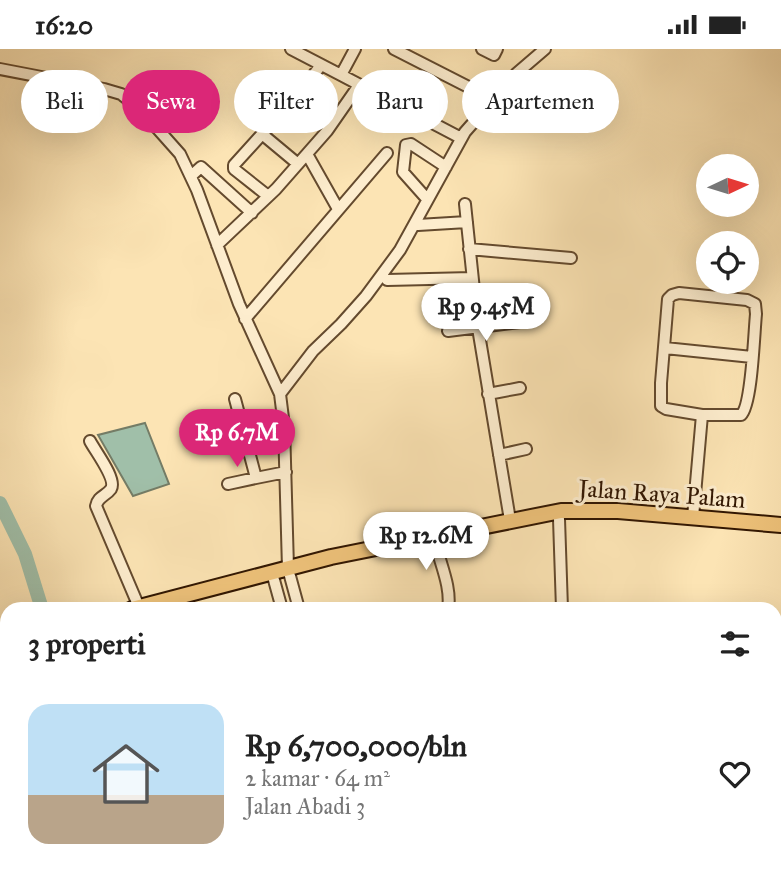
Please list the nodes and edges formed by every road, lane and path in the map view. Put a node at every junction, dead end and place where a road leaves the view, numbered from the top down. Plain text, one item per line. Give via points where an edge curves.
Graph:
1 (291, 49) edge
2 (355, 49) edge
3 (394, 49) edge
4 (482, 49) edge
5 (497, 49) edge
6 (545, 49) edge
7 (321, 65) junction
8 (0, 68) edge
9 (520, 70) edge
10 (341, 75) junction
11 (352, 81) edge
12 (462, 84) edge
13 (352, 95) edge
14 (448, 131) edge
15 (465, 133) edge
16 (262, 134) junction
17 (461, 138) junction
18 (387, 153) dead end
19 (307, 154) junction
20 (298, 164) junction
21 (446, 167) junction
22 (191, 176) junction
23 (268, 196) junction
24 (426, 199) junction
25 (465, 204) dead end
26 (338, 209) junction
27 (248, 217) junction
28 (467, 222) junction
29 (418, 225) dead end
30 (218, 249) junction
31 (469, 249) junction
32 (571, 258) dead end
33 (472, 278) junction
34 (387, 280) dead end
35 (245, 319) junction
36 (520, 322) dead end
37 (478, 328) junction
38 (448, 331) dead end
39 (665, 348) junction
40 (752, 357) junction
41 (520, 388) dead end
42 (280, 394) junction
43 (488, 394) junction
44 (235, 399) dead end
45 (702, 415) junction
46 (90, 441) dead end
47 (526, 449) dead end
48 (499, 455) junction
49 (286, 472) junction
50 (256, 478) junction
51 (228, 484) dead end
52 (694, 517) junction
53 (559, 519) junction
54 (510, 520) junction
55 (781, 525) edge
56 (781, 534) edge
57 (434, 540) junction
58 (289, 572) junction
59 (274, 580) junction
60 (212, 592) junction
61 (134, 602) edge
62 (164, 602) edge
63 (184, 602) edge
64 (280, 602) edge
65 (297, 602) edge
66 (448, 602) edge
67 (562, 602) edge

1 - 7 street
2 - 10 street
3 - 12 street
4 - 5 street via 494,55
6 - 9 street
7 - 10 street
7 - 16 street
8 - 22 street via 121,94 180,154
10 - 11 street
13 - 19 street
14 - 17 street
15 - 17 street
16 - 20 street
16 - 23 street via 235,162 234,169
17 - 21 street
18 - 26 street
19 - 20 street
19 - 26 street
20 - 23 street
21 - 24 street
21 - 24 street via 406,145 403,172
22 - 27 street via 201,167
22 - 30 street
23 - 27 street
24 - 42 street via 400,250 378,280
25 - 28 street
26 - 35 street
27 - 30 street
28 - 29 street
28 - 31 street
30 - 35 street
31 - 32 street
31 - 33 street
33 - 34 street
33 - 37 street
35 - 42 street
36 - 37 street
37 - 38 street
37 - 43 street
39 - 40 street
39 - 40 street via 672,295 735,298 753,301 756,306
39 - 45 street via 662,406
40 - 45 street via 743,414
41 - 43 street
42 - 49 street
43 - 48 street
44 - 50 street
45 - 52 street
46 - 61 street via 112,481 96,506
47 - 48 street
48 - 54 street
49 - 50 street
49 - 58 street
50 - 51 street
52 - 54 main road, Jalan Raya Palam via 561,510
52 - 55 main road, Jalan Raya Palam
53 - 56 main road, Jalan Raya Palam via 622,519
53 - 57 main road, Jalan Raya Palam
53 - 67 street
54 - 57 main road, Jalan Raya Palam
57 - 58 main road, Jalan Raya Palam
57 - 66 street
58 - 59 main road, Jalan Raya Palam
58 - 60 main road, Jalan Raya Palam
58 - 65 street
59 - 60 main road, Jalan Raya Palam
59 - 64 street
60 - 62 main road, Jalan Raya Palam
60 - 63 main road, Jalan Raya Palam

